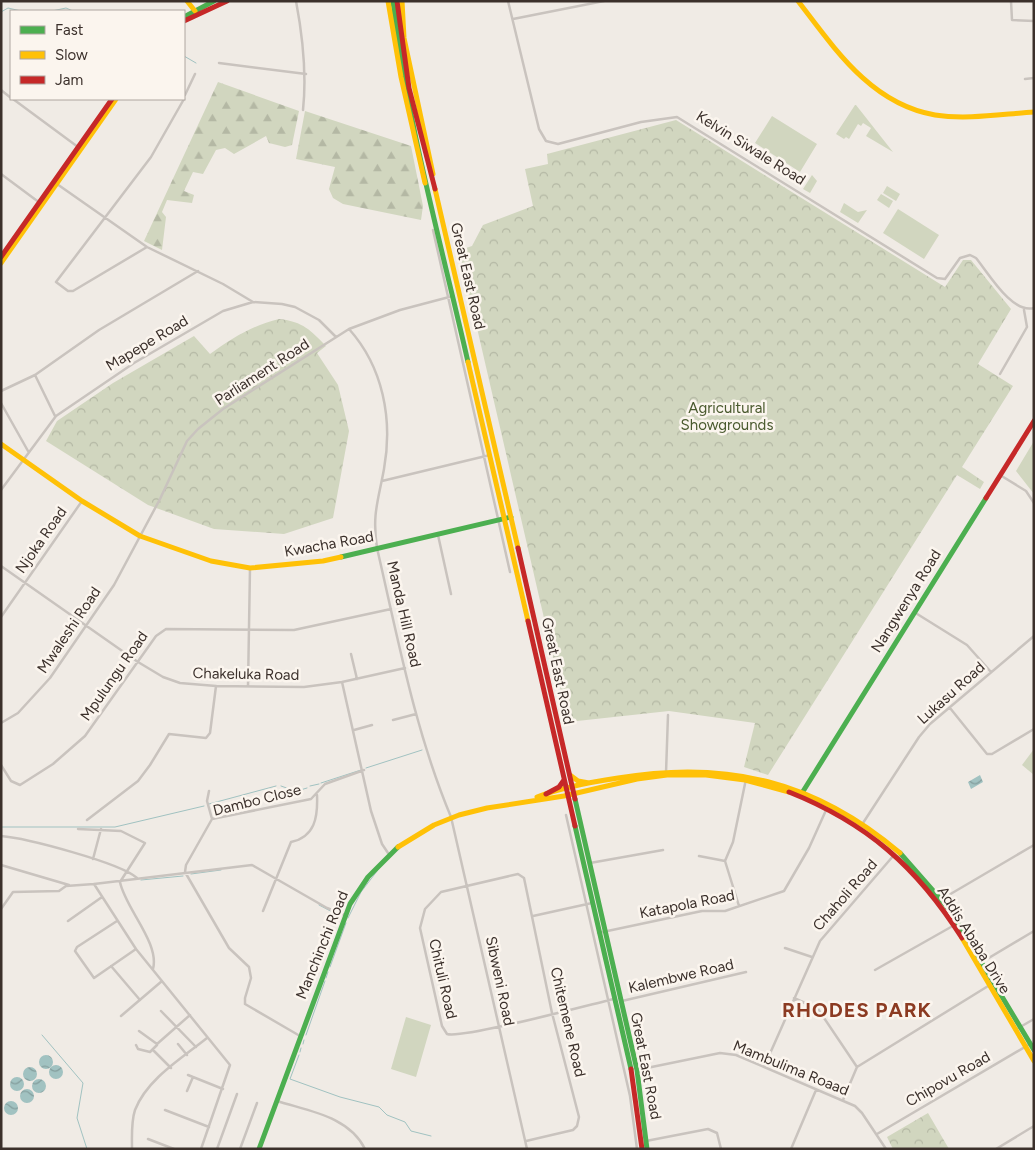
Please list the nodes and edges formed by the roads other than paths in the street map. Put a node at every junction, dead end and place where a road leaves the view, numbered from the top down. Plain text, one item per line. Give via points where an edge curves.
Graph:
1 (187, 1) edge
2 (214, 1) edge
3 (228, 1) edge
4 (296, 1) edge
5 (384, 1) edge
6 (388, 1) edge
7 (508, 1) edge
8 (604, 1) edge
9 (798, 1) edge
10 (1011, 1) edge
11 (397, 4) edge
12 (196, 12) junction
13 (185, 17) edge
14 (513, 19) junction
15 (185, 20) edge
16 (1034, 21) edge
17 (219, 63) dead end
18 (195, 74) dead end
19 (306, 74) junction
20 (1034, 78) edge
21 (1025, 79) dead end
22 (185, 95) edge
23 (15, 100) edge
24 (111, 100) edge
25 (115, 100) edge
26 (182, 100) edge
27 (303, 110) dead end
28 (1034, 112) edge
29 (79, 148) junction
30 (1, 174) edge
31 (56, 183) junction
32 (40, 203) junction
33 (104, 218) junction
34 (433, 230) dead end
35 (147, 246) junction
36 (1, 257) edge
37 (1, 263) edge
38 (198, 271) junction
39 (455, 296) junction
40 (448, 297) junction
41 (253, 302) junction
42 (1034, 308) edge
43 (1024, 310) junction
44 (349, 329) junction
45 (336, 337) junction
46 (1000, 374) dead end
47 (35, 375) junction
48 (1, 391) edge
49 (1, 403) edge
50 (56, 416) junction
51 (1034, 421) edge
52 (1, 444) edge
53 (28, 451) junction
54 (487, 456) junction
55 (22, 459) junction
56 (1000, 475) junction
57 (382, 481) junction
58 (1, 490) edge
59 (82, 501) junction
60 (1034, 503) edge
61 (508, 518) junction
62 (498, 520) junction
63 (438, 535) junction
64 (140, 536) junction
65 (377, 548) junction
66 (1, 566) edge
67 (250, 568) junction
68 (510, 572) dead end
69 (24, 582) junction
70 (451, 594) dead end
71 (391, 609) junction
72 (914, 612) junction
73 (1, 617) edge
74 (85, 625) junction
75 (248, 631) junction
76 (1034, 636) edge
77 (351, 654) dead end
78 (138, 662) junction
79 (405, 668) junction
80 (991, 672) junction
81 (357, 679) junction
82 (342, 682) junction
83 (216, 686) junction
84 (248, 686) junction
85 (950, 708) junction
86 (416, 714) junction
87 (668, 715) dead end
88 (394, 720) dead end
89 (1, 723) edge
90 (372, 725) dead end
91 (1034, 729) edge
92 (354, 730) junction
93 (1, 765) edge
94 (364, 770) junction
95 (666, 773) junction
96 (568, 774) junction
97 (746, 777) junction
98 (564, 779) junction
99 (589, 783) junction
100 (807, 785) junction
101 (208, 791) dead end
102 (572, 792) junction
103 (546, 794) junction
104 (802, 794) junction
105 (317, 795) junction
106 (811, 795) junction
107 (535, 798) junction
108 (828, 804) junction
109 (566, 815) dead end
110 (451, 817) junction
111 (212, 819) junction
112 (87, 820) dead end
113 (862, 825) junction
114 (78, 829) dead end
115 (101, 829) junction
116 (1, 836) edge
117 (1034, 845) edge
118 (663, 850) dead end
119 (897, 852) junction
120 (388, 853) junction
121 (699, 856) dead end
122 (93, 859) junction
123 (725, 861) junction
124 (589, 864) junction
125 (1, 865) edge
126 (129, 871) junction
127 (184, 872) junction
128 (518, 874) joint
129 (277, 877) junction
130 (137, 878) junction
131 (120, 882) junction
132 (94, 884) junction
133 (72, 885) junction
134 (468, 885) junction
135 (102, 897) junction
136 (1, 899) edge
137 (6, 900) junction
138 (940, 900) junction
139 (589, 903) junction
140 (740, 906) junction
141 (1, 909) edge
142 (263, 911) dead end
143 (345, 915) junction
144 (533, 916) junction
145 (68, 921) dead end
146 (117, 921) junction
147 (956, 924) junction
148 (1034, 931) edge
149 (601, 932) junction
150 (136, 948) junction
151 (785, 948) dead end
152 (813, 957) junction
153 (979, 964) junction
154 (111, 966) junction
155 (153, 969) junction
156 (875, 970) dead end
157 (746, 972) dead end
158 (162, 981) junction
159 (991, 985) junction
160 (794, 998) junction
161 (611, 999) junction
162 (140, 1000) junction
163 (621, 1002) junction
164 (161, 1011) dead end
165 (552, 1013) junction
166 (121, 1016) dead end
167 (190, 1016) junction
168 (1034, 1019) edge
169 (176, 1026) junction
170 (498, 1026) junction
171 (1018, 1029) junction
172 (139, 1031) dead end
173 (300, 1036) junction
174 (208, 1038) junction
175 (158, 1043) junction
176 (178, 1044) dead end
177 (136, 1045) dead end
178 (1028, 1046) junction
179 (196, 1047) junction
180 (153, 1050) junction
181 (1034, 1050) edge
182 (187, 1055) junction
183 (1034, 1061) edge
184 (764, 1067) junction
185 (856, 1067) junction
186 (171, 1068) junction
187 (637, 1070) junction
188 (188, 1075) dead end
189 (193, 1077) junction
190 (223, 1090) junction
191 (816, 1090) junction
192 (188, 1091) dead end
193 (238, 1094) dead end
194 (277, 1100) junction
195 (843, 1100) junction
196 (257, 1103) dead end
197 (164, 1110) dead end
198 (1034, 1126) edge
199 (209, 1127) junction
200 (877, 1134) junction
201 (148, 1139) dead end
202 (526, 1141) junction
203 (646, 1141) junction
204 (132, 1149) edge
205 (174, 1149) edge
206 (201, 1149) edge
207 (217, 1149) edge
208 (240, 1149) edge
209 (259, 1149) edge
210 (364, 1149) edge
211 (527, 1149) edge
212 (637, 1149) edge
213 (642, 1149) edge
214 (647, 1149) edge
215 (721, 1149) edge
216 (791, 1149) edge
217 (886, 1149) edge
218 (996, 1149) edge

1 - 12 main road
2 - 12 main road
3 - 12 main road
4 - 19 street
5 - 11 main road
6 - 11 main road, Great East Road
7 - 14 street, Kelvin Siwale Road
8 - 14 street
9 - 28 main road via 862,79 897,104 936,115
10 - 16 street via 1012,20
11 - 39 main road, Great East Road via 404,94
11 - 61 main road, Great East Road
12 - 13 main road
12 - 15 main road
14 - 43 street, Kelvin Siwale Road via 539,129 546,141 558,144 642,122 677,117 937,278 945,279 963,256 973,256 1010,301
17 - 19 street
18 - 22 street
19 - 27 street
20 - 21 street
23 - 29 street
24 - 29 main road
25 - 29 main road
26 - 33 street via 151,157
29 - 31 main road
30 - 32 street
31 - 32 main road
31 - 33 street
32 - 36 main road
32 - 37 main road
33 - 35 street
33 - 35 street via 57,284 73,291
34 - 40 street
35 - 38 street
38 - 41 street
38 - 47 street via 99,330
39 - 40 street, Parliament Road
39 - 54 main road, Great East Road
40 - 44 street, Parliament Road
40 - 54 street
41 - 45 street, Mapepe Road via 295,307 319,320
41 - 50 street, Mapepe Road via 223,311 134,363
42 - 43 street
43 - 46 street via 1027,327
44 - 45 street, Parliament Road
44 - 57 street, Manda Hill Road via 374,364 382,387 387,436
45 - 64 street, Parliament Road via 198,428 187,441
47 - 48 street
47 - 50 street
49 - 53 street
50 - 53 street, Mapepe Road
51 - 56 main road, Nangwenya Road
52 - 55 main road, Kwacha Road
53 - 55 street, Mapepe Road
54 - 57 street
54 - 61 main road, Great East Road
54 - 62 street
55 - 58 street, Mapepe Road
55 - 59 main road, Kwacha Road
56 - 60 street via 1026,491
56 - 72 main road, Nangwenya Road
57 - 65 street, Manda Hill Road via 375,507
59 - 64 main road, Kwacha Road
59 - 69 street, Njoka Road
61 - 62 main road, Kwacha Road
61 - 96 main road, Great East Road
61 - 98 main road, Great East Road
62 - 63 main road, Kwacha Road
62 - 68 street
63 - 65 main road, Kwacha Road
63 - 70 street
64 - 67 main road, Kwacha Road via 211,562
64 - 74 street, Mwaleshi Road via 123,570
65 - 67 main road, Kwacha Road via 308,564
65 - 71 street, Manda Hill Road
66 - 69 street, Chakeluka Road
67 - 75 street
69 - 73 street, Njoka Road
69 - 74 street, Chakeluka Road
71 - 75 street, Mpulungu Road via 294,630
71 - 79 street, Manda Hill Road
72 - 80 street via 967,645
72 - 100 main road, Nangwenya Road
74 - 78 street, Chakeluka Road
74 - 89 street, Mwaleshi Road via 33,699
75 - 78 street, Mpulungu Road via 166,629 156,636
75 - 84 street
76 - 80 street, Lukasu Road
77 - 81 street
78 - 83 street, Chakeluka Road via 180,683
78 - 93 street, Mpulungu Road via 94,726 70,752 20,785 11,781
79 - 81 street, Chakeluka Road
79 - 86 street, Manda Hill Road
80 - 85 street, Lukasu Road
81 - 82 street, Chakeluka Road
82 - 84 street, Chakeluka Road via 304,687
82 - 92 street
83 - 84 street, Chakeluka Road
83 - 112 street via 210,733 206,738 169,734 138,781
85 - 91 street via 987,754
85 - 113 street, Lukasu Road via 919,737
86 - 88 street
86 - 110 street, Manda Hill Road via 433,775
87 - 95 street
90 - 92 street
92 - 94 street
94 - 105 street, Dambo Close via 325,784
94 - 120 street via 372,812
95 - 97 main road, Addis Ababa Drive via 699,770
95 - 99 main road, Addis Ababa Drive via 639,773
95 - 102 main road, Addis Ababa Drive
96 - 99 main road
96 - 102 main road, Great East Road
97 - 104 main road, Addis Ababa Drive
97 - 123 street via 733,842
98 - 102 main road, Great East Road
98 - 103 main road via 558,788
99 - 102 main road, Addis Ababa Drive
100 - 104 main road, Nangwenya Road
100 - 106 main road
101 - 111 street
102 - 103 main road, Manchinchi Road
102 - 107 main road, Manchinchi Road
102 - 124 main road, Great East Road
102 - 139 main road, Great East Road
103 - 107 main road, Manchinchi Road
104 - 106 main road, Addis Ababa Drive
104 - 108 main road, Addis Ababa Drive
105 - 111 street, Dambo Close via 311,799
105 - 129 street via 314,825 301,840 291,842
106 - 108 main road, Addis Ababa Drive
107 - 110 main road, Manchinchi Road
108 - 113 main road, Addis Ababa Drive
108 - 140 street, Katapola Road via 788,887 779,894
109 - 139 street
110 - 120 main road, Manchinchi Road via 421,830
110 - 134 street, Sibweni Road
111 - 127 street, Dambo Close
113 - 119 main road, Addis Ababa Drive
114 - 115 street
115 - 122 street
115 - 126 street via 121,832 144,843
116 - 122 street
117 - 138 street
118 - 124 street
119 - 138 main road, Addis Ababa Drive
119 - 152 street, Chaholi Road via 820,941
120 - 143 main road, Manchinchi Road via 362,883
121 - 123 street
122 - 126 street
123 - 140 street
124 - 149 main road, Great East Road
125 - 133 street
126 - 130 street
126 - 131 street
127 - 129 street via 252,864
127 - 130 street
127 - 173 street via 228,948 249,968 251,978 245,1004
128 - 134 street, Chituli Road
128 - 144 street, Chitemene Road via 524,878
129 - 142 street
129 - 143 street via 327,908
130 - 131 street
131 - 132 street
131 - 155 street via 154,956
132 - 133 street
132 - 135 street
133 - 137 street via 59,890 13,892
134 - 170 street, Sibweni Road
134 - 170 street, Chituli Road via 441,892 425,909 420,928 442,1026 450,1035
135 - 145 street
135 - 146 street
136 - 137 street
137 - 141 street
138 - 147 main road, Addis Ababa Drive
139 - 144 street
139 - 149 main road, Great East Road
139 - 161 street
140 - 149 street, Katapola Road
143 - 173 main road, Manchinchi Road
144 - 165 street, Chitemene Road
146 - 150 street
146 - 154 street via 75,949 94,978
147 - 153 main road, Addis Ababa Drive
147 - 156 street
148 - 153 street
149 - 161 main road, Great East Road
149 - 163 main road, Great East Road
150 - 154 street
150 - 155 street
151 - 152 street
152 - 160 street, Chaholi Road
153 - 159 main road, Addis Ababa Drive
154 - 162 street
155 - 158 street
157 - 163 street, Kalembwe Road
158 - 162 street
158 - 167 street
159 - 171 main road, Addis Ababa Drive
159 - 185 street
160 - 184 street, Chaholi Road
160 - 185 street via 818,1009
161 - 165 street
161 - 212 street
161 - 213 main road, Great East Road via 631,1070
162 - 166 street
163 - 187 main road, Great East Road
164 - 169 street
165 - 170 street
165 - 202 street, Chitemene Road via 579,1117 578,1126
167 - 169 street
167 - 174 street
168 - 171 street
169 - 175 street
169 - 179 street
170 - 202 street, Sibweni Road
171 - 178 main road, Addis Ababa Drive
172 - 175 street
173 - 194 main road, Manchinchi Road
174 - 179 street
174 - 190 street via 230,1065
175 - 180 street
176 - 182 street
177 - 180 street via 149,1052
178 - 181 main road, Addis Ababa Drive
178 - 183 main road, Addis Ababa Drive
178 - 200 street, Chipovu Road
179 - 182 street
180 - 186 street
182 - 186 street
184 - 187 street, Mambulima Roaad via 736,1055 720,1053
184 - 191 street, Mambulima Roaad
185 - 195 street
186 - 204 street via 140,1099 133,1121
187 - 203 main road, Great East Road
188 - 189 street
189 - 190 street
189 - 192 street
190 - 199 street
191 - 195 street, Mambulima Roaad
191 - 216 street
193 - 207 street
194 - 209 main road, Manchinchi Road
194 - 210 street via 342,1123 355,1133
195 - 200 street, Mambulima Roaad via 860,1110
196 - 208 street
197 - 199 street
198 - 218 street
199 - 206 street
200 - 217 street, Mambulima Roaad
201 - 205 street
202 - 211 street, Sibweni Road
203 - 214 main road, Great East Road
203 - 215 street via 708,1129 717,1133

